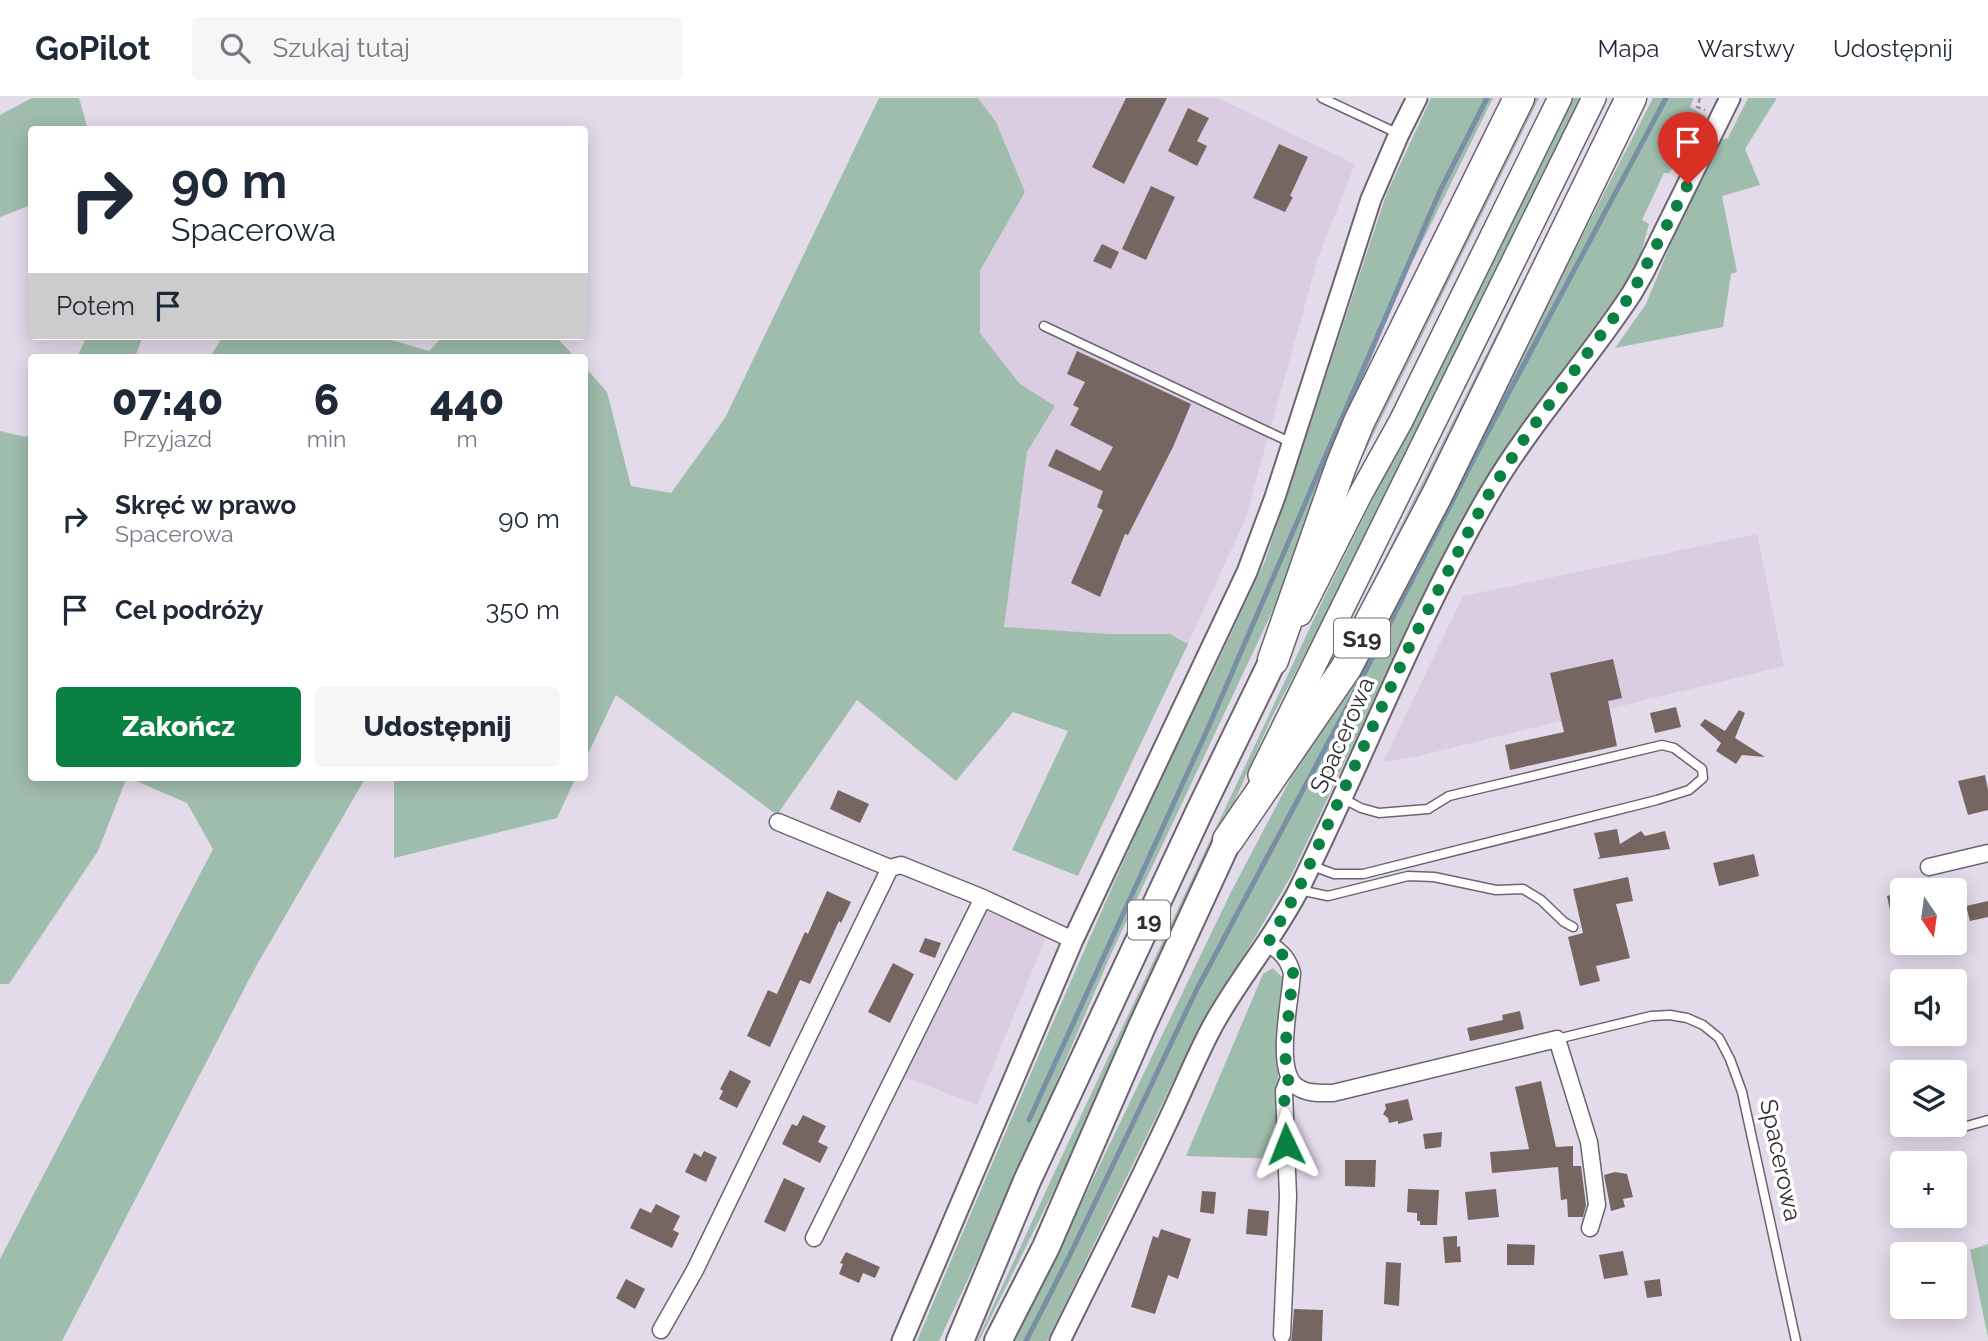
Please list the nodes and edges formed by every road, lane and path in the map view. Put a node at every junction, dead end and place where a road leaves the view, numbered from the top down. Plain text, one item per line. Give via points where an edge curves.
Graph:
1 (1417, 98) edge
2 (1518, 98) edge
3 (1560, 98) edge
4 (1594, 98) edge
5 (1631, 98) edge
6 (1700, 98) edge
7 (1730, 98) edge
8 (1328, 99) edge
9 (1697, 107) dead end
10 (1399, 134) junction
11 (1044, 326) dead end
12 (1292, 443) junction
13 (1273, 660) junction
14 (1341, 798) junction
15 (778, 822) dead end
16 (1228, 841) junction
17 (1988, 853) edge
18 (1310, 865) junction
19 (1929, 867) dead end
20 (890, 868) junction
21 (1298, 890) junction
22 (983, 898) junction
23 (1573, 927) dead end
24 (1073, 940) junction
25 (1268, 943) junction
26 (1557, 1040) junction
27 (1289, 1078) junction
28 (1988, 1121) edge
29 (1967, 1126) dead end
30 (1590, 1228) dead end
31 (814, 1238) dead end
32 (661, 1330) dead end
33 (1282, 1335) dead end
34 (902, 1341) edge
35 (960, 1341) edge
36 (998, 1341) edge
37 (1060, 1341) edge
38 (1796, 1341) edge

1 - 10 street
2 - 13 highway via 1354,433
3 - 13 main road via 1401,421
4 - 16 main road
5 - 16 highway, S19 via 1437,495 1346,668
6 - 9 path
7 - 14 street, Spacerowa via 1632,293 1490,492 1416,631
8 - 10 lane
10 - 12 street via 1371,199
11 - 12 lane
12 - 24 street via 1247,572
13 - 35 highway, 19 via 1027,1181
14 - 18 street, Spacerowa
14 - 18 lane via 1379,813 1428,809 1449,796 1662,745 1674,748 1702,769 1703,778 1689,790 1657,800 1363,874 1334,874
15 - 20 street
16 - 36 highway, 19 via 1046,1247
17 - 19 street
18 - 21 street, Spacerowa
20 - 22 street via 901,866
20 - 32 street via 695,1270
21 - 23 lane via 1328,896 1408,876 1434,877 1496,890 1523,889
21 - 25 street, Spacerowa
22 - 24 street
22 - 31 street
24 - 34 street
25 - 27 street via 1284,954 1293,973 1285,1049
25 - 37 street, Spacerowa via 1206,1038
26 - 27 street, Spacerowa via 1333,1093 1300,1089
26 - 30 street via 1589,1142 1597,1205
26 - 38 lane, Spacerowa via 1670,1015 1703,1025 1719,1038 1742,1092
27 - 33 street via 1284,1091 1288,1196
28 - 29 lane

